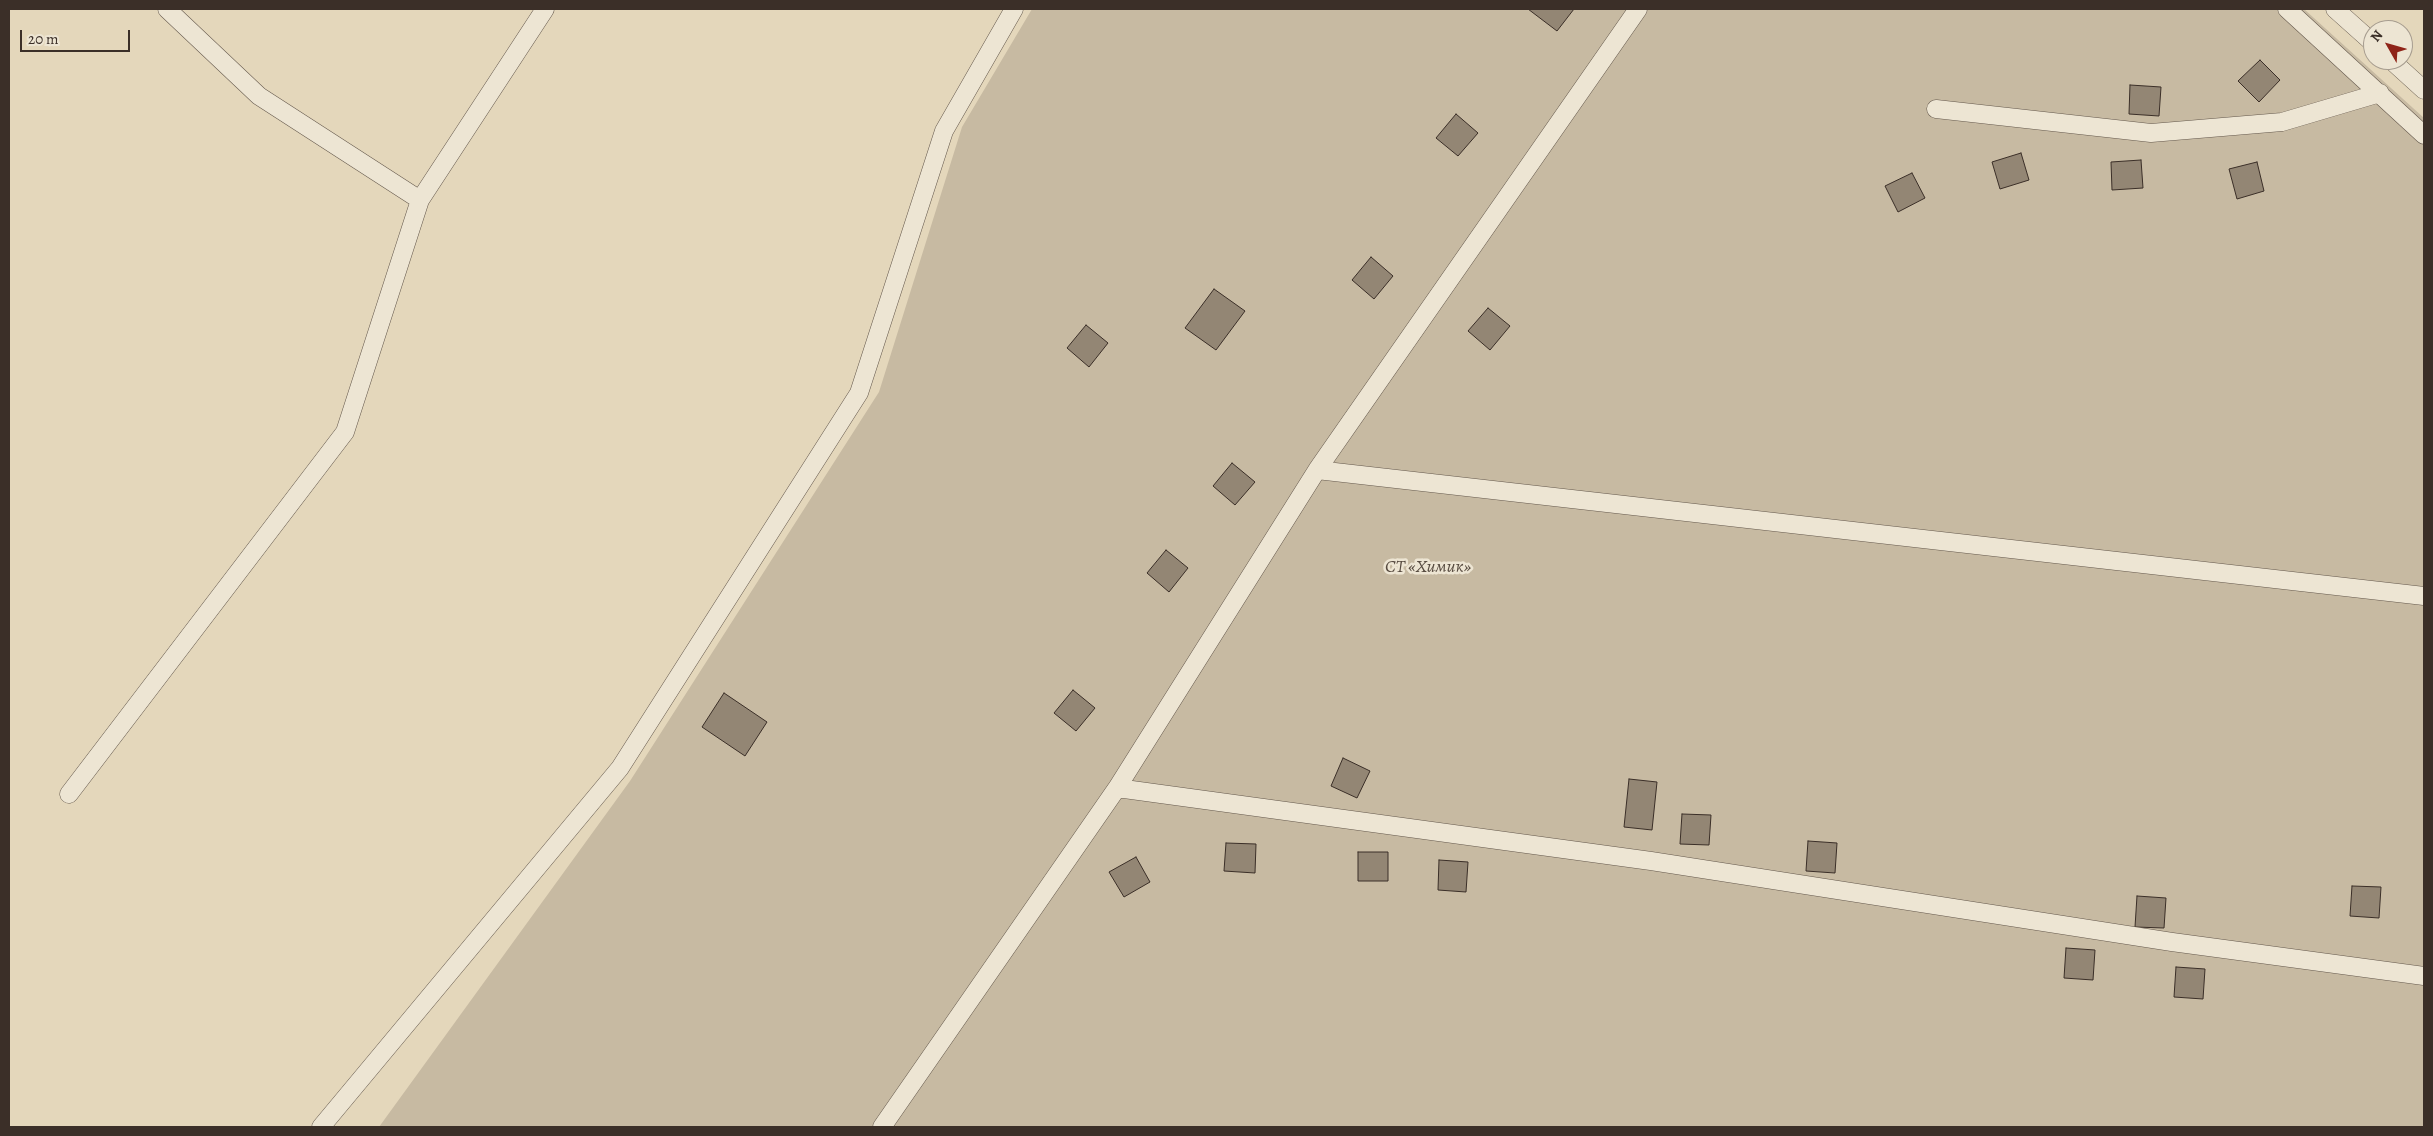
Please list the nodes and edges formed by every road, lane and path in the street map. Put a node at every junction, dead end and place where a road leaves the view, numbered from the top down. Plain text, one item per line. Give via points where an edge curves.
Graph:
1 (167, 9) edge
2 (545, 9) edge
3 (1014, 9) edge
4 (1638, 9) edge
5 (2287, 9) edge
6 (2335, 9) edge
7 (2363, 34) edge
8 (2402, 70) edge
9 (2424, 90) edge
10 (2380, 93) junction
11 (1936, 109) dead end
12 (2424, 134) edge
13 (420, 200) junction
14 (1316, 470) junction
15 (2424, 596) edge
16 (1117, 788) junction
17 (69, 794) dead end
18 (2424, 976) edge
19 (321, 1127) edge
20 (882, 1127) edge

1 - 13 lane via 259,96
2 - 13 lane
3 - 19 lane via 944,131 858,393 620,768
4 - 14 lane
5 - 10 lane
6 - 7 lane
8 - 9 lane
10 - 11 lane via 2282,122 2151,133
10 - 12 lane
13 - 17 lane via 344,432
14 - 15 lane
14 - 16 lane
16 - 18 lane via 1651,861 2172,942
16 - 20 lane

